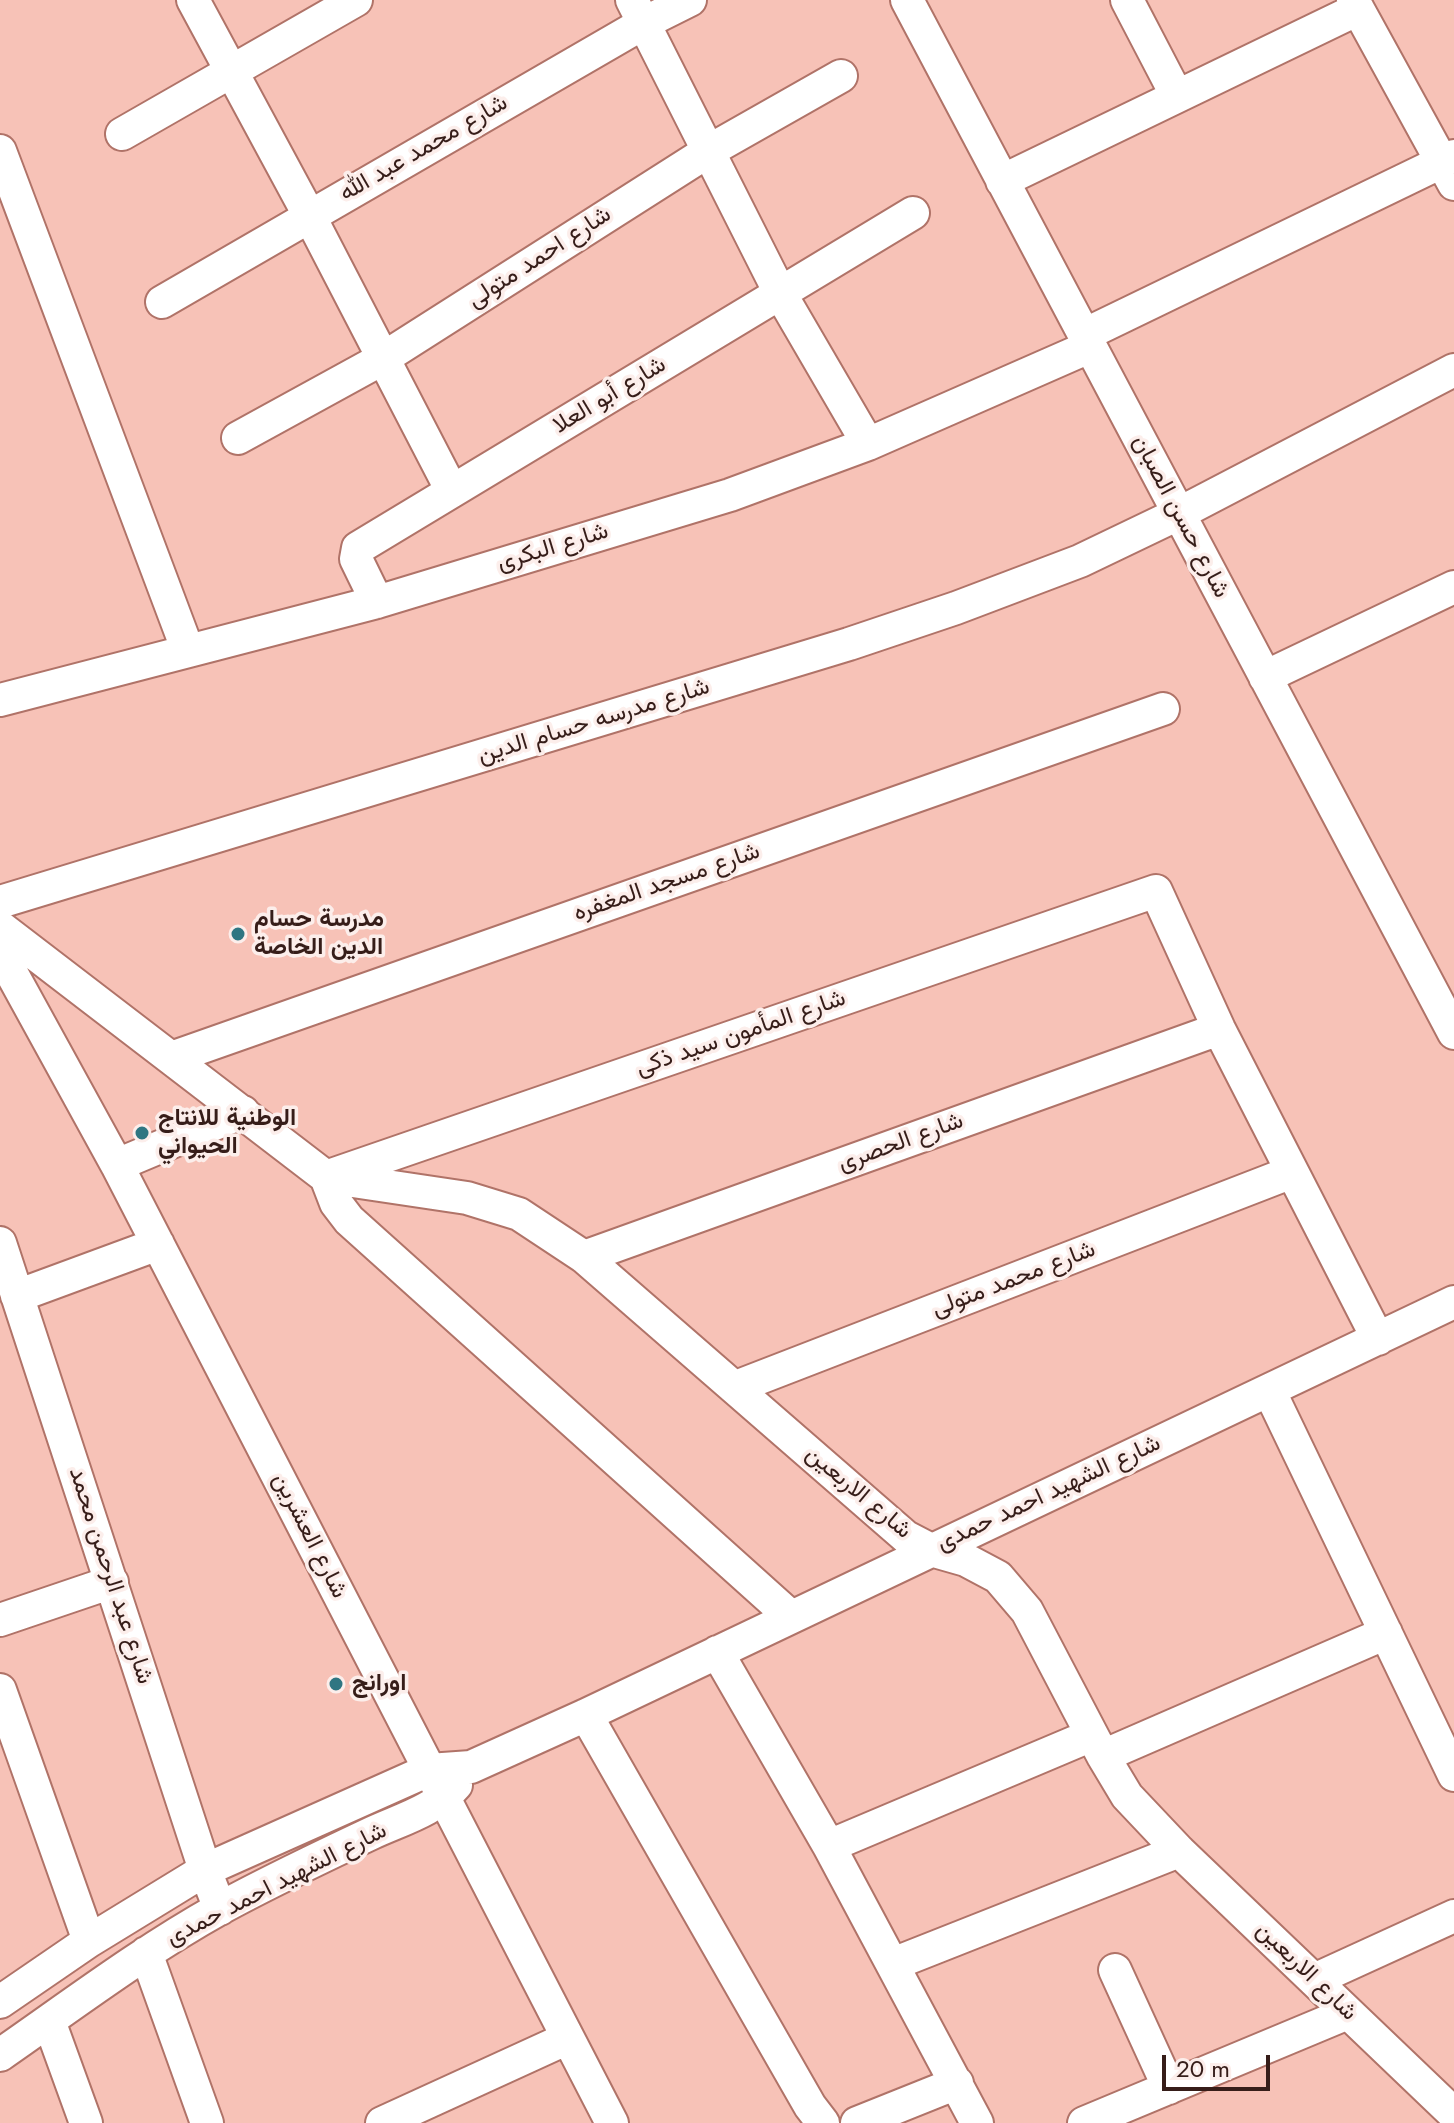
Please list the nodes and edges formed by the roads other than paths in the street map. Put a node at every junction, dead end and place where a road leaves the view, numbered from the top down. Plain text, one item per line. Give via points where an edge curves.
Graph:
1 (193, 0) edge
2 (356, 0) edge
3 (690, 0) edge
4 (907, 0) edge
5 (1127, 0) edge
6 (1355, 5) edge
7 (638, 12) edge
8 (232, 72) junction
9 (841, 76) dead end
10 (1177, 96) junction
11 (122, 134) dead end
12 (0, 151) edge
13 (707, 152) junction
14 (1450, 167) edge
15 (1002, 181) junction
16 (913, 213) dead end
17 (309, 215) junction
18 (780, 293) junction
19 (162, 302) dead end
20 (1086, 341) junction
21 (382, 359) junction
22 (1454, 370) edge
23 (238, 438) dead end
24 (868, 444) junction
25 (452, 491) junction
26 (1178, 514) junction
27 (1452, 593) edge
28 (377, 602) junction
29 (188, 651) junction
30 (1265, 677) junction
31 (0, 700) edge
32 (1163, 709) dead end
33 (0, 902) edge
34 (0, 927) edge
35 (0, 952) edge
36 (1451, 1018) edge
37 (1219, 1029) junction
38 (171, 1058) junction
39 (243, 1112) junction
40 (117, 1165) junction
41 (1292, 1172) junction
42 (326, 1177) junction
43 (0, 1243) edge
44 (158, 1244) junction
45 (584, 1257) junction
46 (17, 1296) junction
47 (1454, 1302) edge
48 (1378, 1339) junction
49 (736, 1387) junction
50 (1269, 1390) junction
51 (931, 1550) junction
52 (112, 1582) junction
53 (791, 1617) junction
54 (0, 1620) edge
55 (1386, 1633) junction
56 (717, 1652) junction
57 (0, 1690) edge
58 (586, 1715) junction
59 (1098, 1746) junction
60 (471, 1767) junction
61 (429, 1770) junction
62 (1454, 1775) edge
63 (443, 1799) junction
64 (829, 1846) junction
65 (1179, 1851) junction
66 (205, 1870) junction
67 (220, 1909) junction
68 (1454, 1916) edge
69 (89, 1941) junction
70 (146, 1953) junction
71 (893, 1964) junction
72 (1115, 1970) dead end
73 (1314, 1980) junction
74 (0, 2002) edge
75 (1348, 2013) junction
76 (49, 2021) junction
77 (568, 2038) junction
78 (0, 2055) edge
79 (957, 2083) junction
80 (1169, 2088) junction
81 (1450, 2114) edge
82 (86, 2123) edge
83 (207, 2123) edge
84 (382, 2123) edge
85 (612, 2123) edge
86 (823, 2123) edge
87 (857, 2123) edge
88 (977, 2123) edge
89 (1084, 2123) edge

1 - 8 street
2 - 8 street
3 - 7 street, شارع محمد عبد الله
4 - 15 street, شارع حسن الصبان
5 - 10 street
6 - 10 street
6 - 14 street
7 - 13 street
7 - 17 street, شارع محمد عبد الله
8 - 11 street
8 - 17 street
9 - 13 street, شارع احمد متولى
10 - 15 street
12 - 29 street
13 - 18 street
13 - 21 street, شارع احمد متولى
14 - 20 street, شارع البكرى
15 - 20 street, شارع حسن الصبان
16 - 18 street, شارع أبو العلا
17 - 19 street, شارع محمد عبد الله
17 - 21 street
18 - 24 street
18 - 25 street, شارع أبو العلا
20 - 24 street, شارع البكرى
20 - 26 street, شارع حسن الصبان
21 - 23 street, شارع احمد متولى
21 - 25 street
22 - 26 street, شارع مدرسه حسام الدين
24 - 28 street, شارع البكرى via 730,495
25 - 28 street, شارع أبو العلا via 358,548 356,559
26 - 30 street, شارع حسن الصبان
26 - 33 street, شارع مدرسه حسام الدين via 1080,561 849,644
27 - 30 street
28 - 29 street, شارع البكرى
29 - 31 street, شارع البكرى
30 - 36 street, شارع حسن الصبان
32 - 38 street, شارع مسجد المغفره
34 - 38 street, شارع الاربعين
35 - 40 street, شارع العشرين
37 - 41 street
37 - 42 street, شارع المأمون سيد ذكى via 1156,891
37 - 45 street, شارع الحصرى
38 - 39 street, شارع الاربعين
39 - 40 street
39 - 42 street, شارع الاربعين
40 - 44 street, شارع العشرين
41 - 48 street
41 - 49 street, شارع محمد متولى
42 - 45 street, شارع الاربعين via 467,1198 519,1214
42 - 53 street, شارع الاربعين via 349,1220
43 - 46 street, شارع عبد الرحمن محمد
44 - 46 street
44 - 61 street, شارع العشرين
45 - 49 street, شارع الاربعين
46 - 52 street, شارع عبد الرحمن محمد
47 - 48 street, شارع الشهيد احمد حمدى
48 - 50 street, شارع الشهيد احمد حمدى
49 - 51 street, شارع الاربعين via 906,1537
50 - 51 street, شارع الشهيد احمد حمدى
50 - 55 street
51 - 53 street, شارع الشهيد احمد حمدى
51 - 59 street, شارع الاربعين via 998,1577 1027,1611
52 - 54 street
52 - 66 street, شارع عبد الرحمن محمد
53 - 56 street, شارع الشهيد احمد حمدى
55 - 59 street
55 - 62 street
56 - 58 street, شارع الشهيد احمد حمدى
56 - 64 street
57 - 69 street
58 - 60 street, شارع الشهيد احمد حمدى
58 - 86 street
59 - 64 street
59 - 65 street, شارع الاربعين via 1127,1796
60 - 61 street, شارع الشهيد احمد حمدى
60 - 63 street, شارع الشهيد احمد حمدى
61 - 63 street, شارع العشرين
61 - 66 street, شارع الشهيد احمد حمدى
63 - 67 street, شارع الشهيد احمد حمدى
63 - 77 street, شارع العشرين
64 - 71 street
65 - 71 street
65 - 73 street, شارع الاربعين
66 - 67 street, شارع عبد الرحمن محمد
66 - 69 street, شارع الشهيد احمد حمدى
67 - 70 street, شارع الشهيد احمد حمدى
68 - 73 street
69 - 74 street, شارع الشهيد احمد حمدى
70 - 76 street, شارع الشهيد احمد حمدى
70 - 83 street
71 - 79 street
72 - 80 street
73 - 75 street, شارع الاربعين
75 - 80 street
75 - 81 street, شارع الاربعين
76 - 78 street, شارع الشهيد احمد حمدى
76 - 82 street
77 - 84 street
77 - 85 street, شارع العشرين
79 - 87 street
79 - 88 street
80 - 89 street

